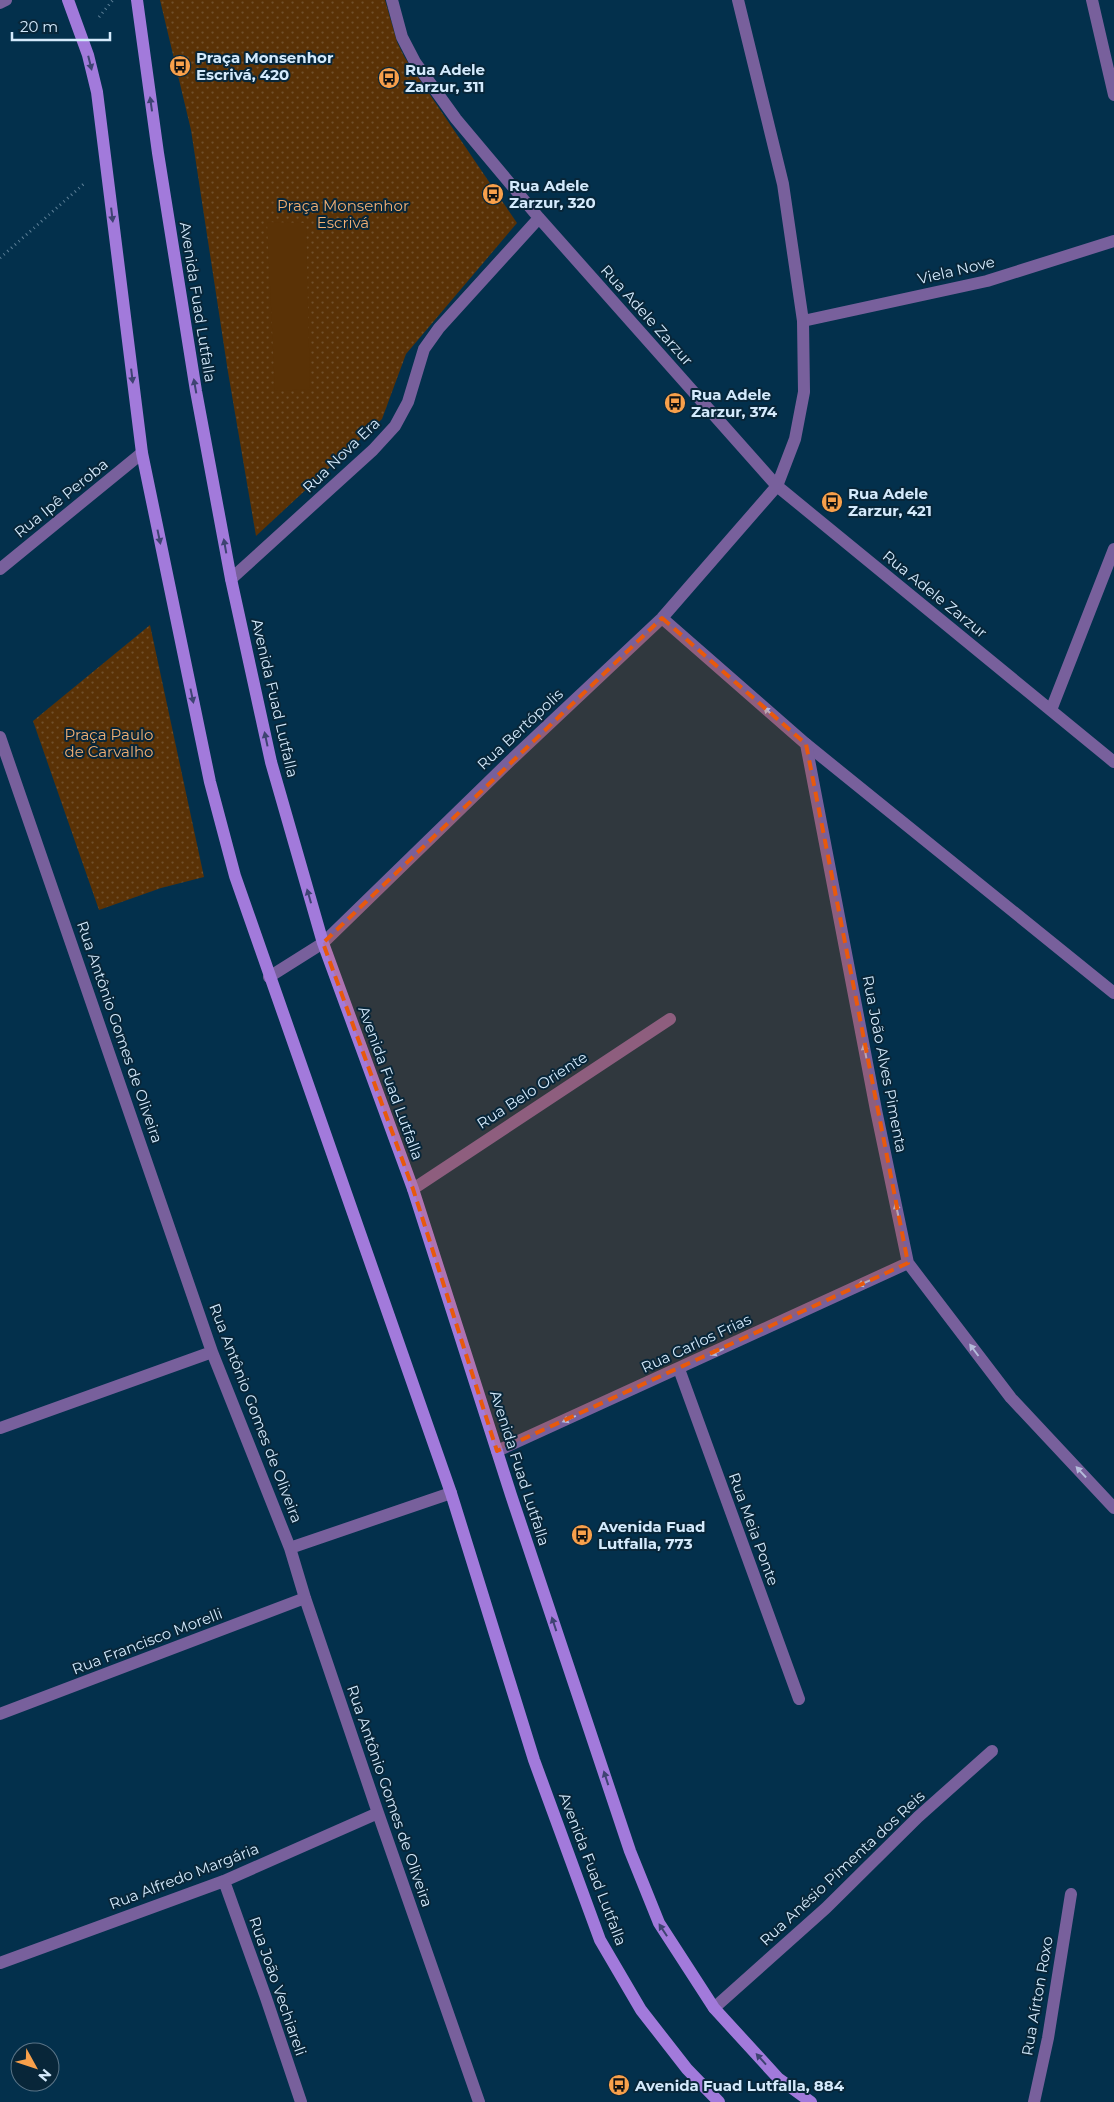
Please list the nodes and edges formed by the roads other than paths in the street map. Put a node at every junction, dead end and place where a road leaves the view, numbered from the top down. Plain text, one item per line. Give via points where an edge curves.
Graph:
1 (6, 0) edge
2 (68, 0) edge
3 (137, 0) edge
4 (392, 0) edge
5 (738, 0) edge
6 (1092, 0) edge
7 (0, 3) edge
8 (1114, 95) edge
9 (539, 218) junction
10 (1114, 241) edge
11 (803, 321) junction
12 (142, 453) junction
13 (776, 486) junction
14 (1114, 549) edge
15 (0, 568) edge
16 (231, 579) junction
17 (662, 618) junction
18 (1051, 710) junction
19 (0, 737) edge
20 (806, 744) junction
21 (1114, 762) edge
22 (323, 943) junction
23 (269, 977) junction
24 (1114, 993) edge
25 (670, 1019) dead end
26 (413, 1189) junction
27 (908, 1263) junction
28 (212, 1352) junction
29 (679, 1369) junction
30 (0, 1428) edge
31 (497, 1451) junction
32 (451, 1493) junction
33 (1114, 1508) edge
34 (290, 1548) junction
35 (305, 1598) junction
36 (799, 1699) dead end
37 (0, 1714) edge
38 (992, 1751) dead end
39 (378, 1813) junction
40 (224, 1881) junction
41 (1071, 1894) dead end
42 (0, 1963) edge
43 (714, 2008) junction
44 (301, 2102) edge
45 (479, 2102) edge
46 (719, 2102) edge
47 (811, 2102) edge
48 (1034, 2102) edge

1 - 7 street
2 -> 12 main road, Avenida Fuad Lutfalla via 88,55 97,92
16 -> 3 main road, Avenida Fuad Lutfalla via 196,391
4 - 9 street, Rua Adele Zarzur via 402,36 415,62 456,119
5 - 11 street, Rua Bertópolis via 783,184
6 - 8 street
9 - 13 street, Rua Adele Zarzur
9 - 16 street, Rua Nova Era via 439,328 424,349 408,402 395,426 373,450
10 - 11 street, Viela Nove via 986,281
11 - 13 street, Rua Bertópolis via 804,392 795,438
12 - 15 street, Rua Ipê Peroba
12 -> 23 main road, Avenida Fuad Lutfalla via 210,782
13 - 17 street, Rua Bertópolis
13 - 18 street, Rua Adele Zarzur
14 - 18 street
22 -> 16 main road, Avenida Fuad Lutfalla via 271,762
20 -> 17 street
17 - 22 street, Rua Bertópolis
18 - 21 street, Rua Adele Zarzur
19 - 28 street, Rua Antônio Gomes de Oliveira
20 - 24 street
27 -> 20 street, Rua João Alves Pimenta
22 - 23 street, Rua Bertópolis
22 - 26 main road, Avenida Fuad Lutfalla
23 - 32 main road, Avenida Fuad Lutfalla
25 - 26 street, Rua Belo Oriente
26 - 31 main road, Avenida Fuad Lutfalla
27 -> 29 street, Rua Carlos Frias
33 -> 27 street, Rua João Alves Pimenta via 1011,1398
28 - 30 street
28 - 34 street, Rua Antônio Gomes de Oliveira
29 -> 31 street, Rua Carlos Frias
29 - 36 street, Rua Meia Ponte
43 -> 31 main road, Avenida Fuad Lutfalla via 659,1923 630,1851
32 - 34 street
32 - 46 main road, Avenida Fuad Lutfalla via 534,1760 600,1940 641,2010 687,2069
34 - 35 street, Rua Antônio Gomes de Oliveira
35 - 37 street, Rua Francisco Morelli
35 - 39 street, Rua Antônio Gomes de Oliveira
38 - 43 street, Rua Anésio Pimenta dos Reis via 918,1817 826,1908
39 - 40 street, Rua Alfredo Margária
39 - 45 street, Rua Antônio Gomes de Oliveira
40 - 42 street, Rua Alfredo Margária
40 - 44 street, Rua João Vechiareli
41 - 48 street, Rua Aírton Roxo via 1048,2038
47 -> 43 main road, Avenida Fuad Lutfalla via 778,2078

